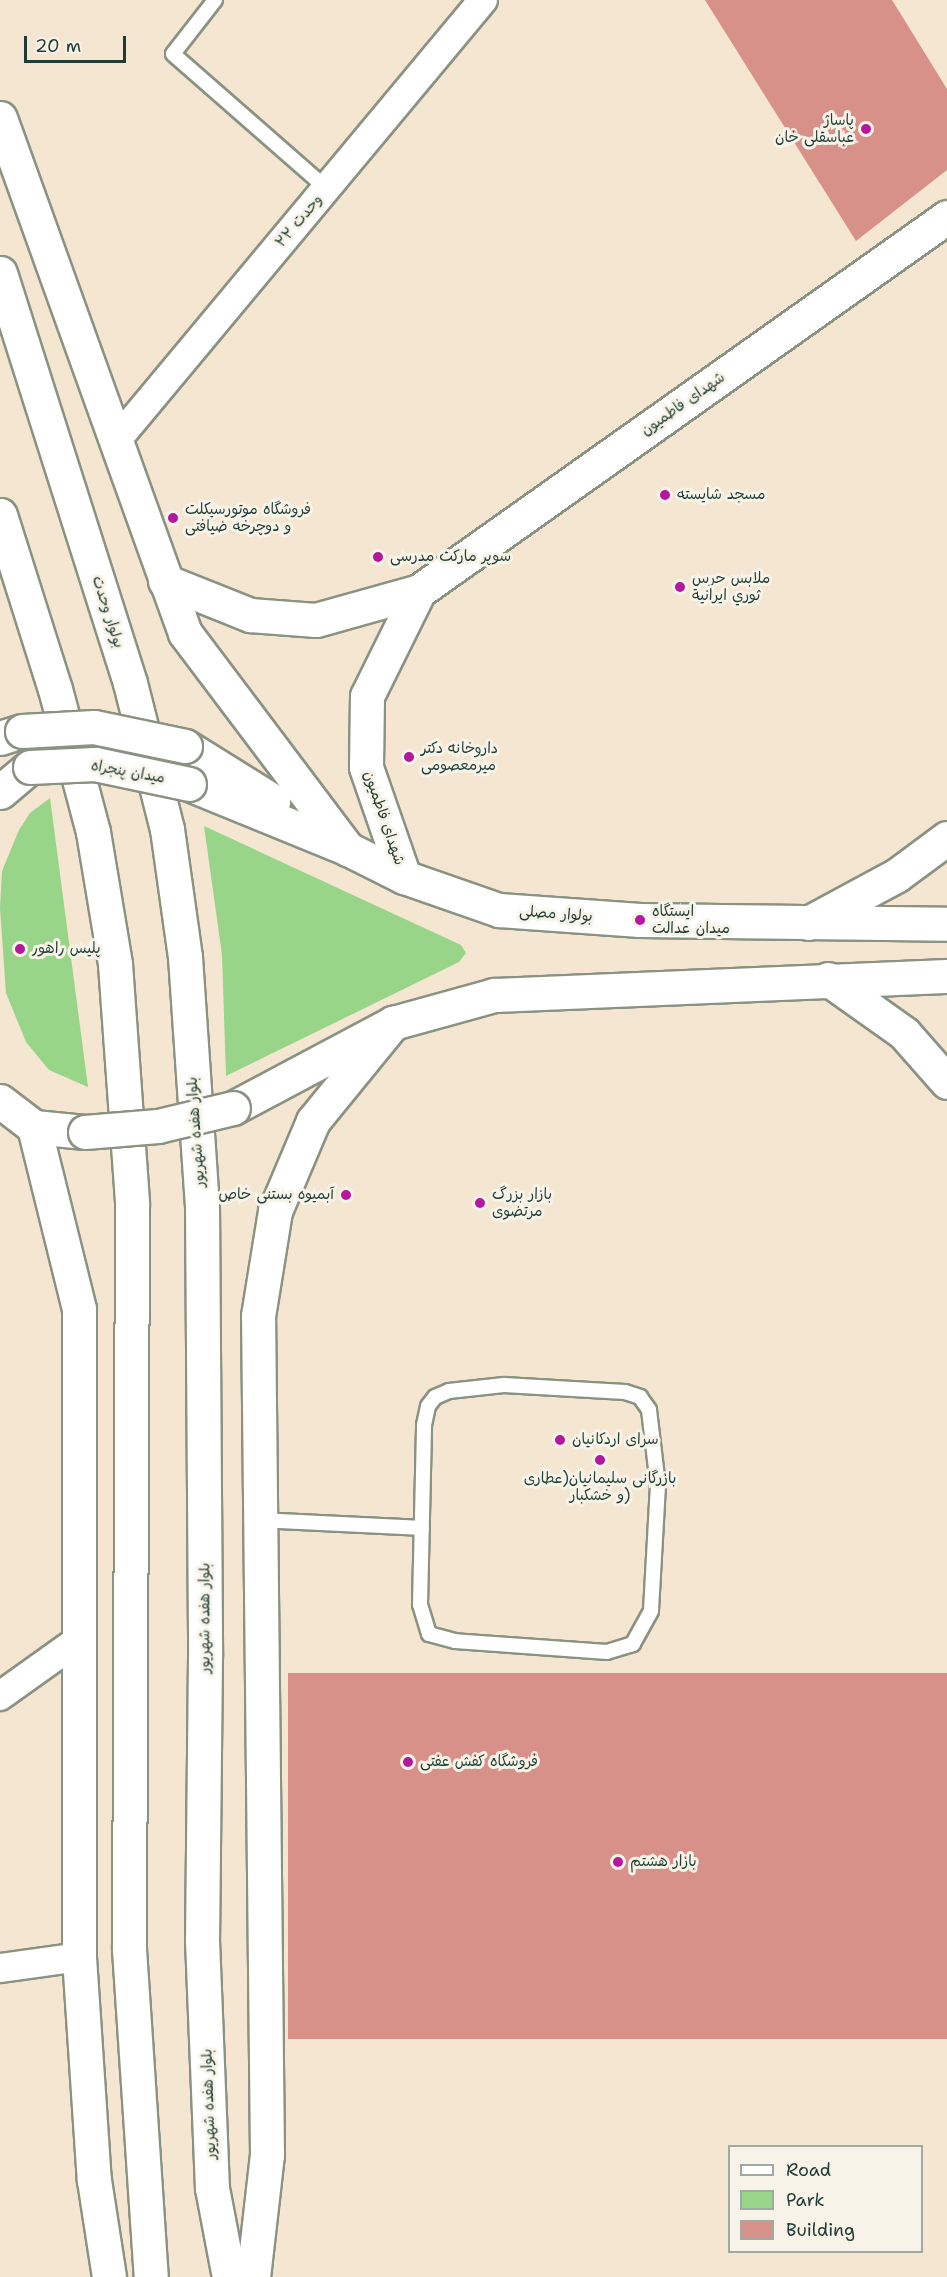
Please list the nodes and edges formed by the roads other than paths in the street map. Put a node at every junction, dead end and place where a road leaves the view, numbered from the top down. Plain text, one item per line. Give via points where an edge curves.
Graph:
1 (215, 0) edge
2 (483, 0) edge
3 (0, 118) edge
4 (327, 189) junction
5 (947, 217) edge
6 (0, 273) edge
7 (115, 442) junction
8 (0, 515) edge
9 (165, 581) junction
10 (419, 591) junction
11 (11, 735) edge
12 (189, 784) joint
13 (0, 792) edge
14 (947, 838) edge
15 (348, 849) junction
16 (404, 877) junction
17 (947, 924) edge
18 (806, 925) junction
19 (184, 957) joint
20 (947, 976) edge
21 (828, 979) junction
22 (393, 1023) junction
23 (0, 1077) edge
24 (947, 1082) edge
25 (0, 1101) edge
26 (34, 1126) junction
27 (258, 1520) junction
28 (422, 1528) junction
29 (80, 1639) junction
30 (0, 1696) edge
31 (79, 1957) junction
32 (0, 1968) edge
33 (109, 2277) edge
34 (151, 2277) edge
35 (229, 2277) edge
36 (253, 2277) edge

1 - 4 lane via 173,54
2 - 4 street, وحدت ۲۲
3 - 7 main road
4 - 7 street, وحدت ۲۲
5 - 10 main road, شهدای فاطمیون
6 - 19 main road, بولوار وحدت via 130,683 166,829
7 - 9 main road
8 - 34 main road via 55,689 93,832 115,963 132,1204 129,1949
9 - 10 main road, شهدای فاطمیون via 250,615 316,620
9 - 15 main road via 185,633
10 - 16 main road, شهدای فاطمیون via 367,696 366,767
11 - 15 main road, bridge via 94,727 184,746
12 - 13 main road, میدان پنجراه, bridge via 95,764 30,767
12 - 15 main road, بولوار مصلی
14 - 18 main road via 897,875
15 - 16 main road, بولوار مصلی
16 - 18 main road, بولوار مصلی via 500,910 640,920
17 - 18 main road, بولوار مصلی
19 - 35 main road, بلوار هفده شهریور via 201,1206 205,1657 202,1940 212,2188
20 - 21 main road
21 - 22 main road via 494,995
21 - 24 main road via 904,1033
22 - 26 main road, bridge via 232,1108 158,1125 85,1131
22 - 27 main road via 313,1121 275,1211 258,1316
23 - 26 main road
25 - 26 main road
26 - 29 main road via 79,1309
27 - 28 lane
27 - 36 main road via 267,2155
28 - 28 lane via 420,1605 426,1627 435,1639 607,1652 633,1644 651,1611 658,1485 649,1410 640,1397 625,1392 504,1385 448,1391 435,1397 428,1406 424,1425
29 - 30 street
29 - 31 main road
31 - 32 street
31 - 33 main road via 94,2180

